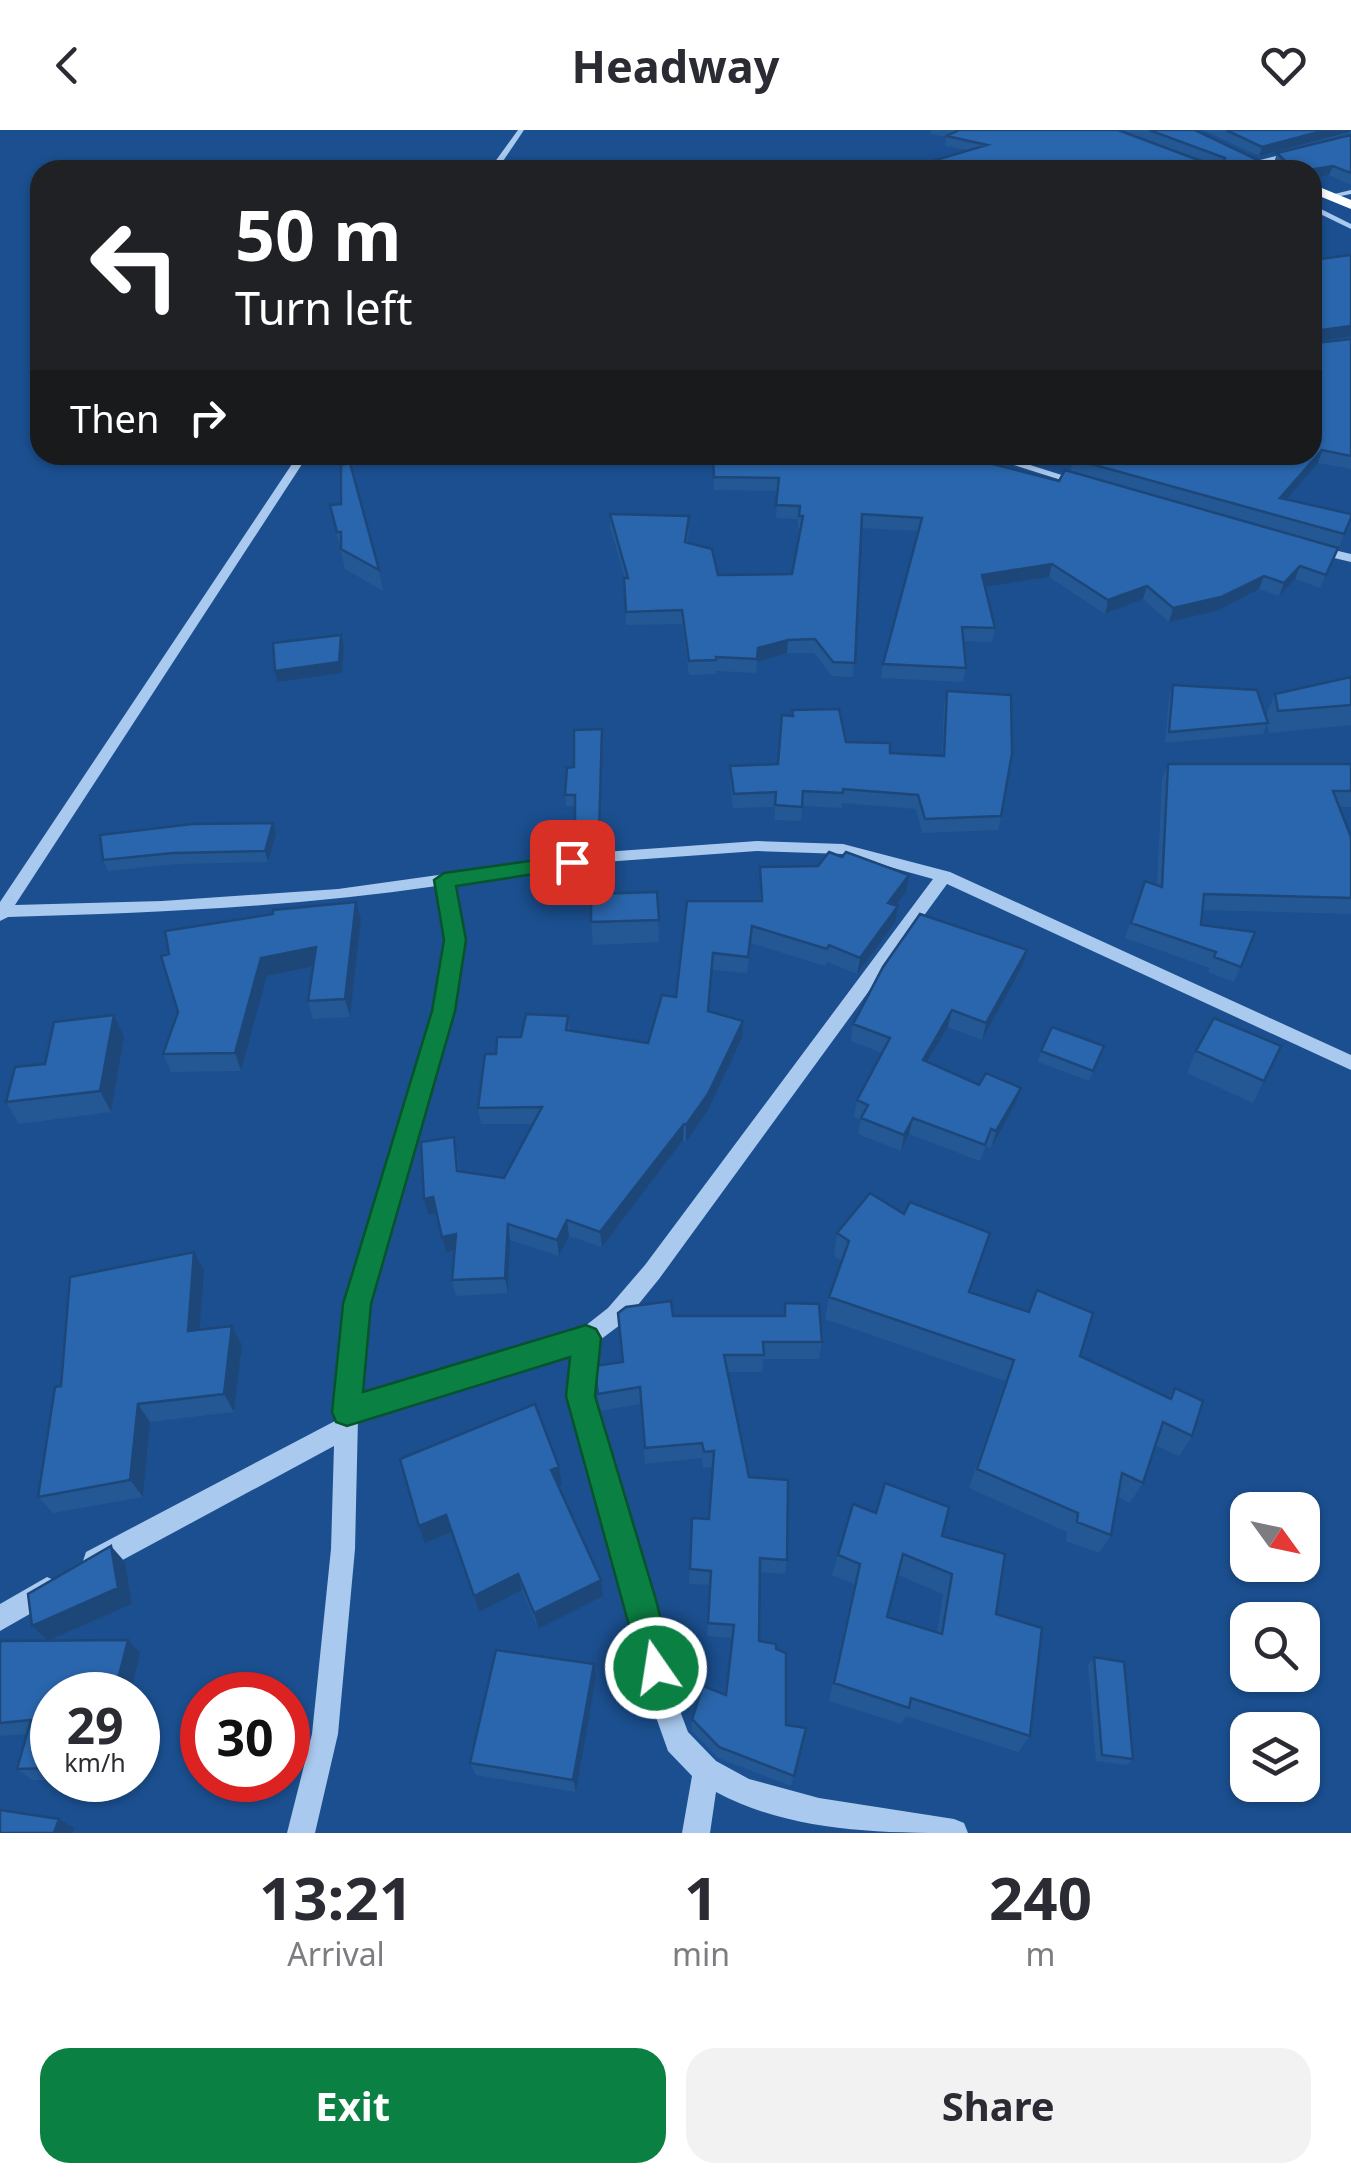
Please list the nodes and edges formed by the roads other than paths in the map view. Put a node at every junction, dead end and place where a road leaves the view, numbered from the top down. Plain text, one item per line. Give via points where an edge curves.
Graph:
1 (369, 130) edge
2 (392, 130) edge
3 (521, 130) edge
4 (1314, 148) edge
5 (1238, 154) edge
6 (500, 160) edge
7 (1252, 160) edge
8 (1264, 160) edge
9 (1322, 192) edge
10 (1350, 200) edge
11 (1322, 206) edge
12 (1322, 212) edge
13 (1351, 227) edge
14 (296, 465) edge
15 (1021, 465) edge
16 (1096, 487) edge
17 (1296, 544) edge
18 (1351, 558) edge
19 (944, 876) junction
20 (444, 880) junction
21 (1, 912) edge
22 (1351, 1063) edge
23 (586, 1338) junction
24 (346, 1419) junction
25 (0, 1618) edge
26 (706, 1771) junction
27 (301, 1833) edge
28 (696, 1833) edge
29 (954, 1833) edge

1 - 2 street
3 - 6 street
4 - 8 street
5 - 7 highway
9 - 10 highway
10 - 11 street
12 - 13 street
14 - 21 street
15 - 16 street
17 - 18 street
19 - 20 street via 843,850 757,846 604,857
19 - 22 street
19 - 23 street via 652,1272
20 - 21 street via 318,896
20 - 24 street via 455,940 443,1011 357,1304
23 - 24 street
23 - 26 street via 580,1396 664,1702 678,1742
24 - 25 street
24 - 27 street via 343,1549 325,1734
26 - 28 street
26 - 29 street via 744,1792 818,1812

